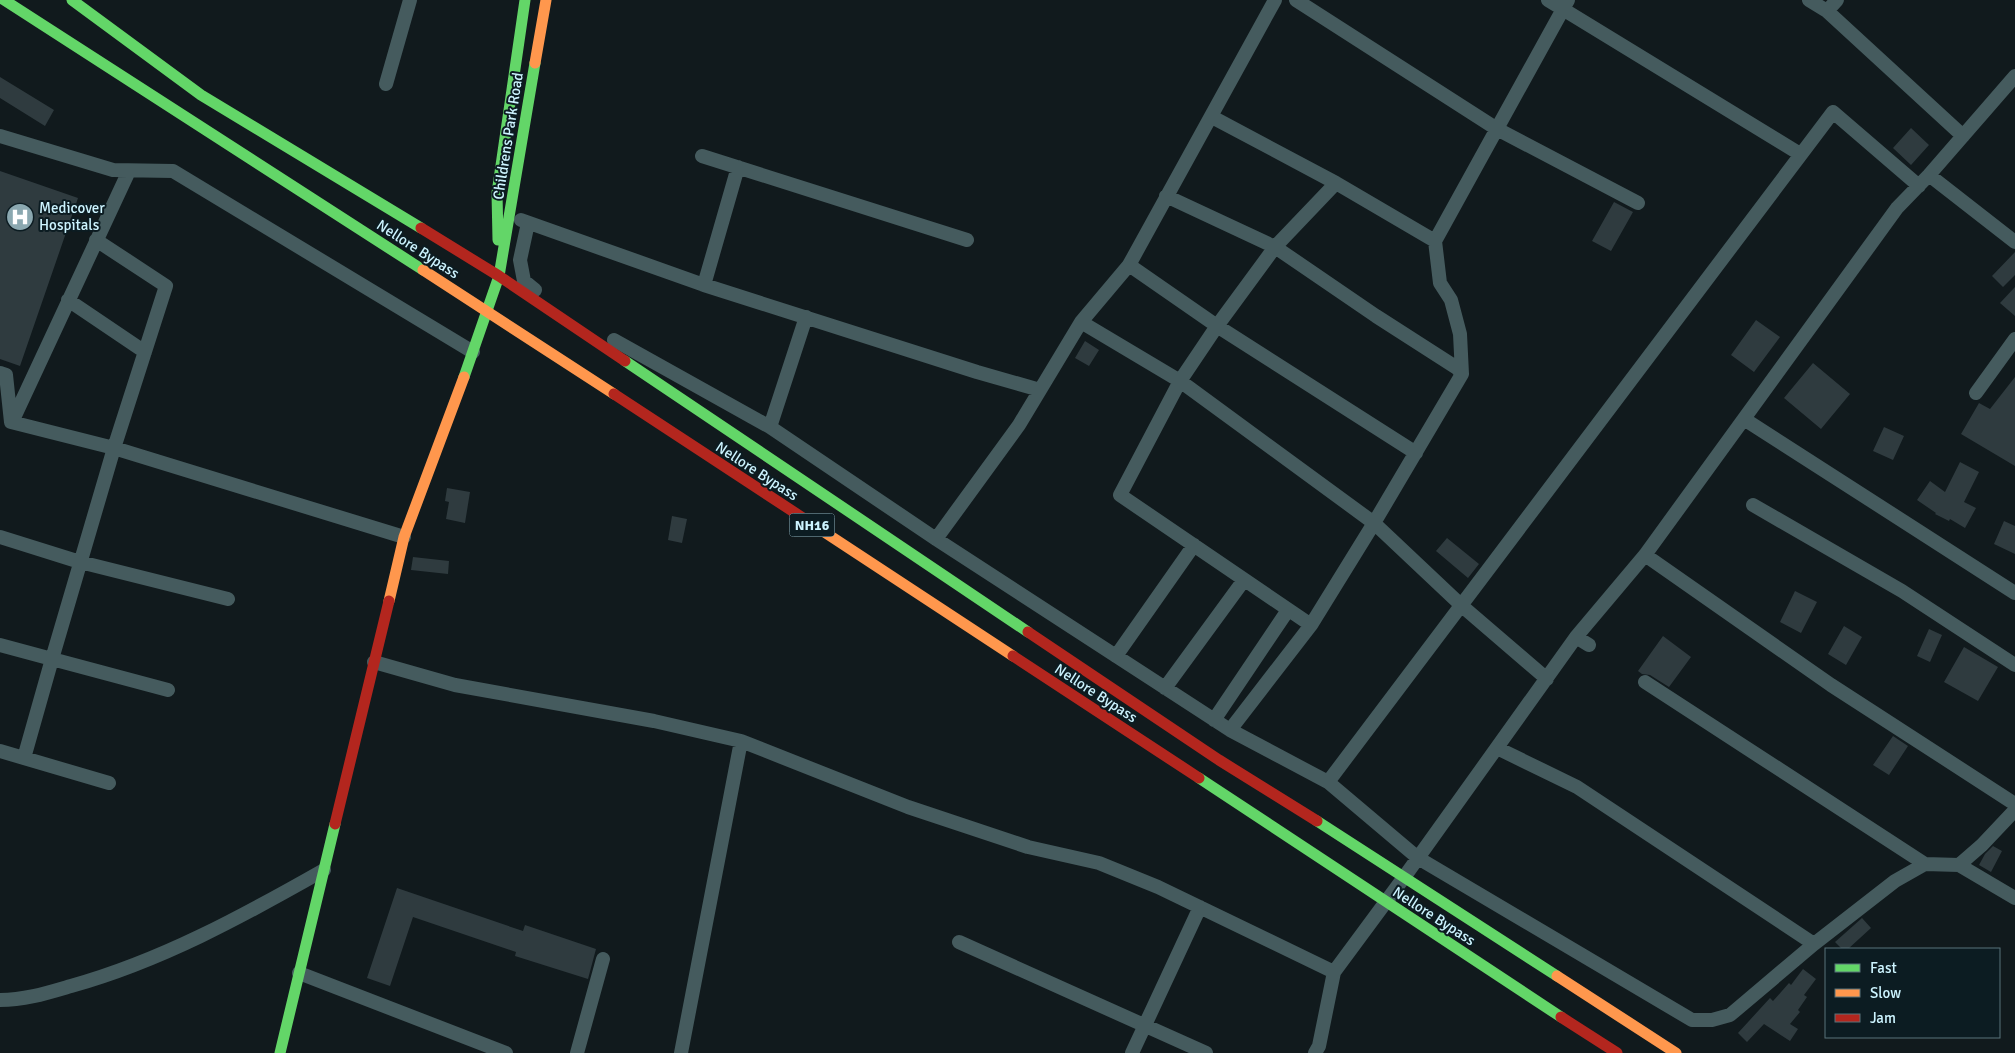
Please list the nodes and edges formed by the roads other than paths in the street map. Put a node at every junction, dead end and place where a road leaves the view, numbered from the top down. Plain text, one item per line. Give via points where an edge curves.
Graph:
1 (4, 0) edge
2 (72, 0) edge
3 (410, 0) edge
4 (525, 0) edge
5 (546, 0) edge
6 (1275, 0) edge
7 (1296, 0) edge
8 (1548, 0) edge
9 (1808, 0) edge
10 (1837, 0) edge
11 (1566, 5) edge
12 (1826, 11) junction
13 (386, 84) dead end
14 (2012, 85) edge
15 (1212, 117) junction
16 (1498, 129) junction
17 (0, 136) edge
18 (1963, 136) junction
19 (1800, 154) junction
20 (702, 156) dead end
21 (738, 167) junction
22 (129, 171) junction
23 (1929, 175) junction
24 (1336, 183) junction
25 (1918, 186) junction
26 (1166, 196) junction
27 (1638, 203) dead end
28 (497, 208) junction
29 (510, 215) junction
30 (528, 222) junction
31 (96, 240) junction
32 (967, 240) dead end
33 (1435, 241) junction
34 (2015, 242) edge
35 (1275, 247) junction
36 (1129, 264) junction
37 (499, 276) junction
38 (704, 285) junction
39 (68, 300) junction
40 (487, 311) junction
41 (806, 318) junction
42 (1082, 322) junction
43 (1217, 326) junction
44 (2015, 339) edge
45 (145, 352) junction
46 (473, 352) junction
47 (0, 373) edge
48 (1462, 374) junction
49 (1180, 382) junction
50 (1040, 390) junction
51 (1976, 393) dead end
52 (1744, 419) junction
53 (12, 422) junction
54 (770, 427) junction
55 (114, 448) junction
56 (1416, 453) junction
57 (1753, 505) dead end
58 (1374, 523) junction
59 (0, 537) edge
60 (404, 537) junction
61 (936, 539) junction
62 (1194, 546) junction
63 (1645, 555) junction
64 (80, 562) junction
65 (1244, 580) junction
66 (2015, 592) edge
67 (228, 599) dead end
68 (1462, 606) junction
69 (1288, 610) junction
70 (1311, 626) junction
71 (1576, 637) junction
72 (0, 645) edge
73 (1589, 645) dead end
74 (1116, 656) junction
75 (52, 659) junction
76 (374, 662) junction
77 (2015, 665) edge
78 (1547, 679) junction
79 (1645, 682) dead end
80 (1165, 688) junction
81 (168, 690) dead end
82 (1214, 720) junction
83 (1230, 730) junction
84 (741, 741) junction
85 (1497, 748) junction
86 (0, 750) edge
87 (24, 758) junction
88 (1328, 782) junction
89 (109, 783) dead end
90 (2015, 804) edge
91 (2015, 810) edge
92 (1418, 858) junction
93 (1925, 864) junction
94 (1959, 865) junction
95 (324, 870) junction
96 (1405, 876) junction
97 (2015, 898) edge
98 (1385, 902) junction
99 (1200, 907) junction
100 (959, 942) dead end
101 (1814, 944) junction
102 (603, 959) dead end
103 (1334, 972) junction
104 (299, 973) junction
105 (0, 1000) edge
106 (1145, 1025) junction
107 (280, 1053) edge
108 (506, 1053) edge
109 (578, 1053) edge
110 (681, 1053) edge
111 (1132, 1053) edge
112 (1206, 1053) edge
113 (1315, 1053) edge
114 (1617, 1053) edge
115 (1676, 1053) edge

1 - 40 main road, Nellore Bypass / NH16
2 - 37 main road, Nellore Bypass / NH16 via 201,95
3 - 13 street
4 - 28 main road, Childrens Park Road
5 - 29 main road, Childrens Park Road
6 - 15 street
7 - 16 street
8 - 11 street
9 - 12 street
10 - 12 street
11 - 16 street
11 - 19 street
12 - 18 street
14 - 18 street
15 - 24 street
15 - 26 street
16 - 27 street
16 - 33 street
17 - 22 street via 113,170
18 - 23 street
19 - 25 street via 1833,112
19 - 68 street
20 - 21 street
21 - 32 street
21 - 38 street
22 - 31 street
22 - 46 street via 173,171
23 - 25 street
23 - 34 street
24 - 33 street
24 - 35 street
25 - 52 street via 1897,208
26 - 35 street
26 - 36 street
28 - 29 street
28 - 37 main road, Childrens Park Road
29 - 30 street
29 - 37 main road, Childrens Park Road
30 - 38 street
30 - 54 street via 520,260 524,281 556,308
31 - 39 street
31 - 45 street via 166,286
33 - 48 street via 1440,283 1451,300 1460,334
35 - 43 street
35 - 48 street
36 - 42 street
36 - 43 street
37 - 40 main road
37 - 96 main road, Nellore Bypass / NH16 via 1219,760
38 - 41 street
39 - 45 street
39 - 53 street
40 - 46 main road
40 - 98 main road, Nellore Bypass / NH16
41 - 50 street
41 - 54 street
42 - 49 street
42 - 50 street
43 - 49 street
43 - 56 street
44 - 51 street
45 - 55 street
46 - 60 main road
47 - 53 street via 6,375
48 - 56 street
49 - 58 street
49 - 62 street via 1120,495
50 - 61 street via 1019,425
52 - 63 street
52 - 66 street
53 - 55 street
54 - 61 street
55 - 60 street
55 - 64 street
56 - 58 street
57 - 77 street via 1902,591
58 - 68 street
58 - 70 street
59 - 64 street
60 - 76 main road
61 - 74 street
62 - 65 street
62 - 74 street
63 - 71 street
63 - 90 street via 1832,685
64 - 67 street
64 - 75 street
65 - 69 street
65 - 80 street
68 - 78 street
68 - 88 street
69 - 70 street
69 - 82 street
70 - 83 street
71 - 73 street
71 - 78 street
72 - 75 street
74 - 80 street
75 - 81 street
75 - 87 street
76 - 84 street via 455,685 654,721
76 - 95 main road
78 - 85 street
79 - 93 street
80 - 82 street
82 - 83 street
83 - 88 street
84 - 99 street via 908,808 1028,847 1099,863
84 - 110 street
85 - 92 street
85 - 101 street via 1577,787
86 - 87 street
87 - 89 street
88 - 92 street
91 - 94 street
92 - 96 street
92 - 101 street via 1692,1020 1712,1020 1730,1015
93 - 94 street
93 - 101 street via 1895,881
94 - 97 street
95 - 104 main road
95 - 105 street via 253,911 177,948 97,979 20,1000
96 - 98 street
96 - 115 main road, Nellore Bypass / NH16
98 - 103 street
98 - 114 main road, Nellore Bypass / NH16
99 - 103 street
99 - 106 street
100 - 106 street
102 - 109 street
103 - 113 street
104 - 107 main road
104 - 108 street
106 - 111 street
106 - 112 street

